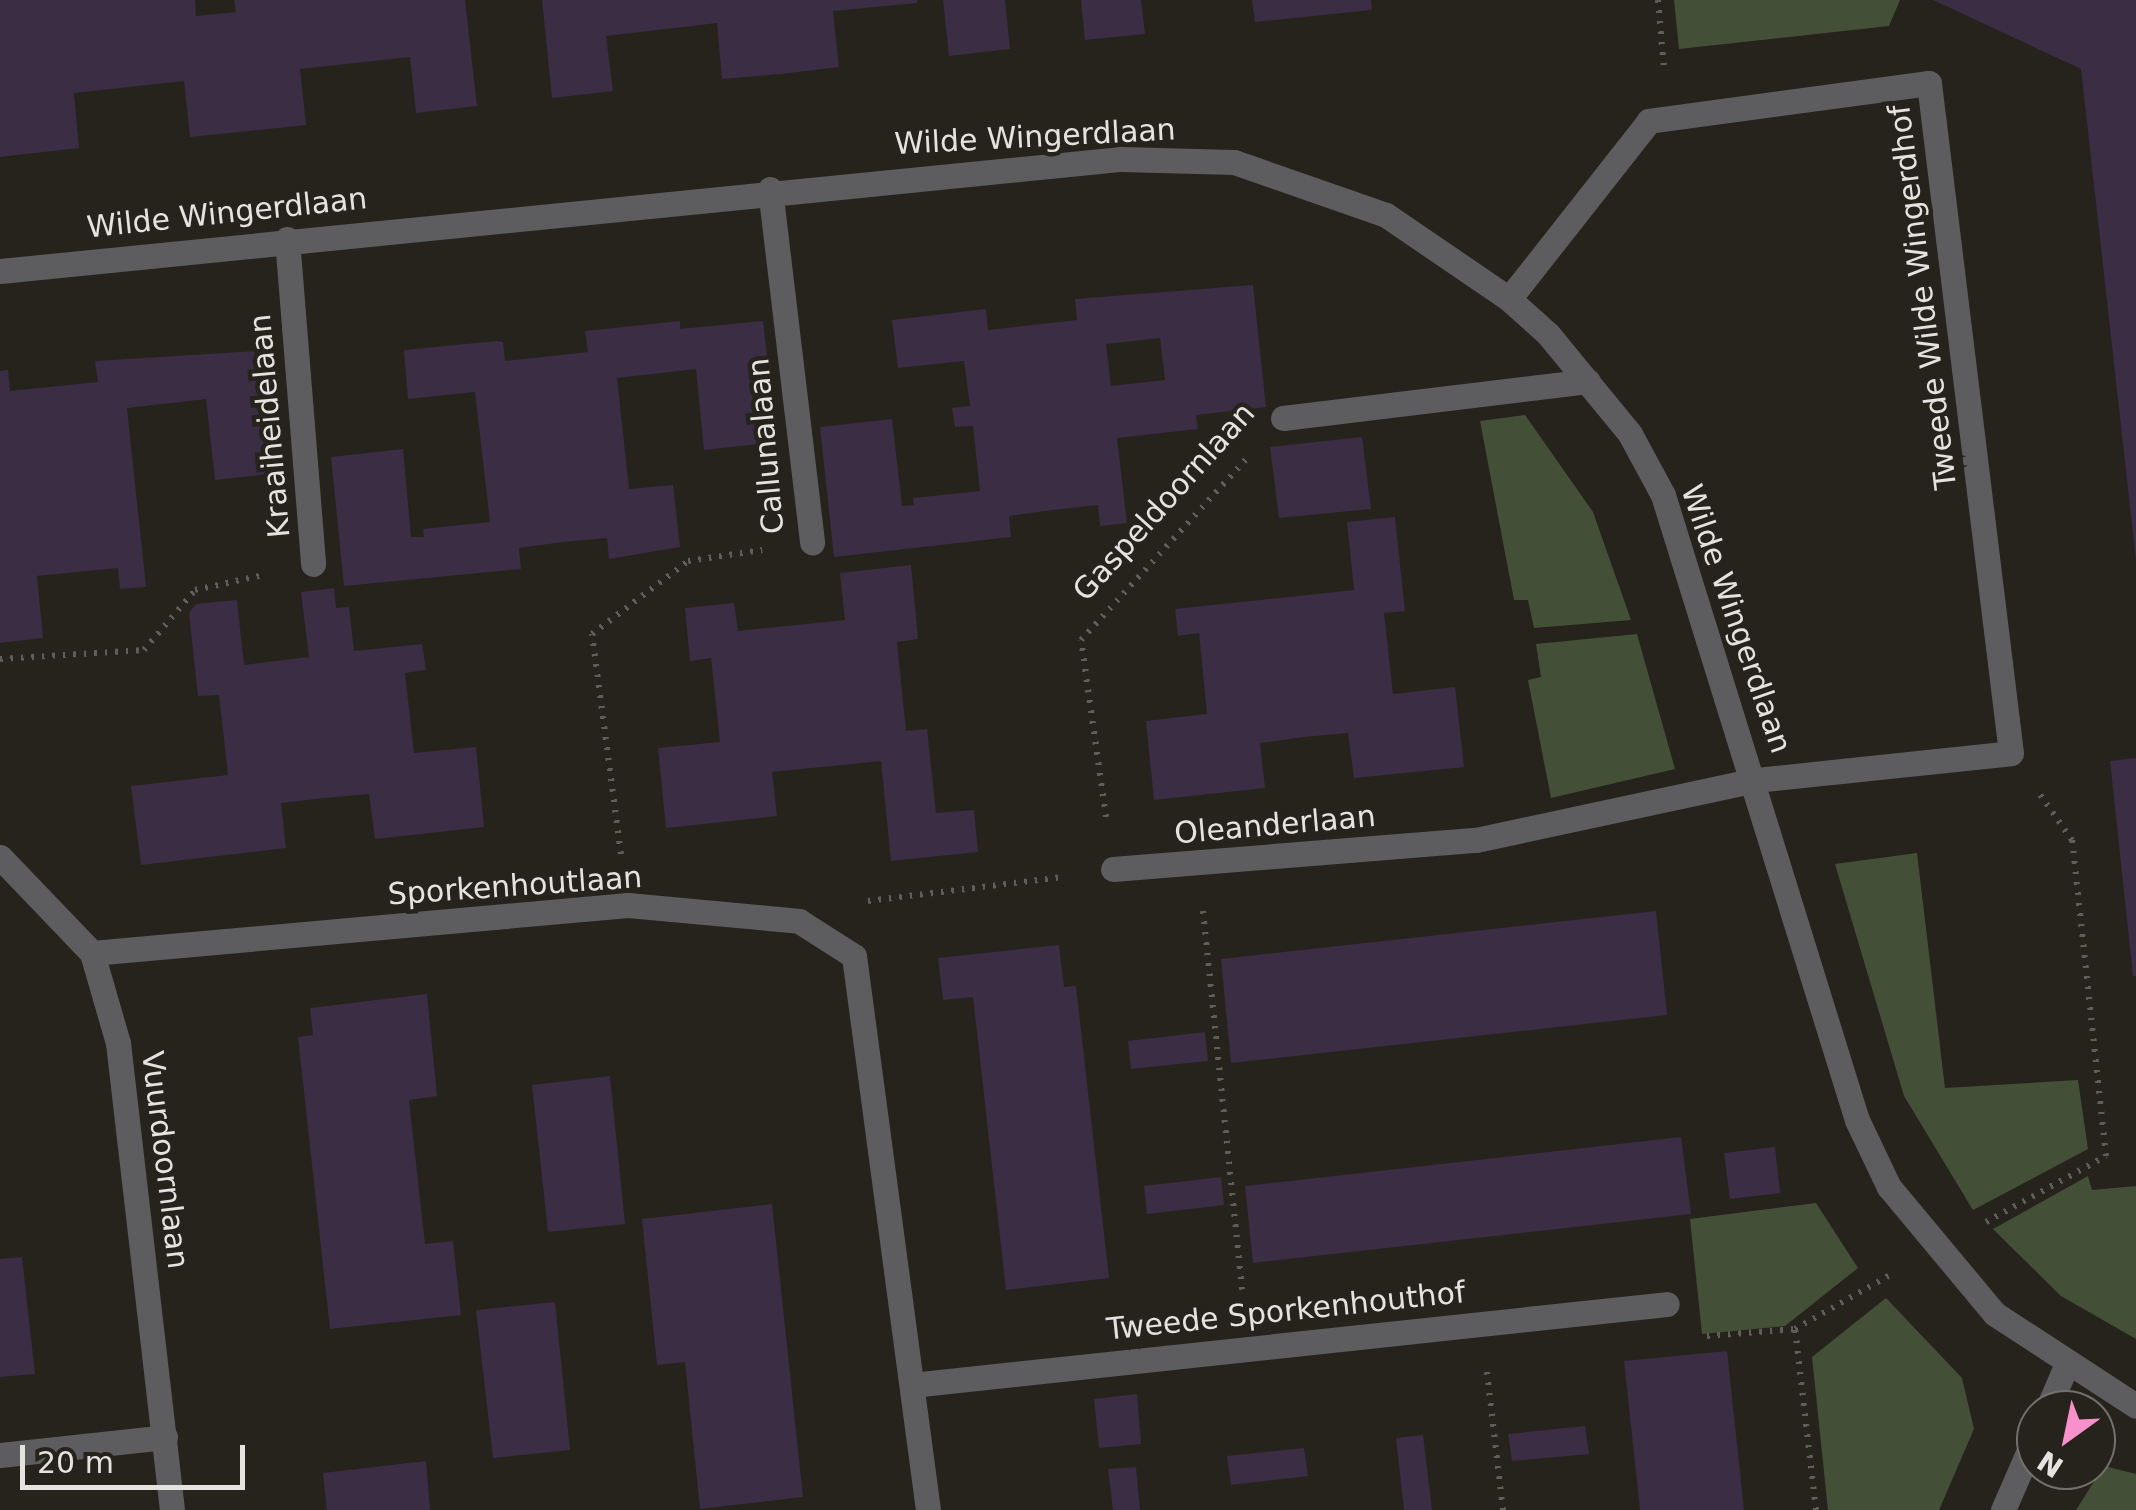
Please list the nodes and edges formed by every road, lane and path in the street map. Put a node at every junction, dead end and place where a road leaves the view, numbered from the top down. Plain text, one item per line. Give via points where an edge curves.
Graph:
1 (1658, 0) edge
2 (1668, 116) junction
3 (770, 189) junction
4 (287, 239) junction
5 (0, 271) edge
6 (1509, 299) junction
7 (1588, 381) junction
8 (1284, 418) joint
9 (812, 543) joint
10 (313, 564) joint
11 (0, 659) edge
12 (2011, 753) junction
13 (1756, 780) junction
14 (0, 857) edge
15 (1198, 865) junction
16 (1114, 869) junction
17 (628, 906) junction
18 (799, 922) junction
19 (92, 953) junction
20 (1936, 1250) junction
21 (1667, 1304) joint
22 (1482, 1322) junction
23 (1795, 1329) junction
24 (1249, 1347) junction
25 (2066, 1366) junction
26 (912, 1385) junction
27 (2056, 1390) edge
28 (2136, 1406) edge
29 (165, 1437) junction
30 (0, 1455) edge
31 (2016, 1479) edge
32 (172, 1510) edge
33 (928, 1510) edge
34 (1503, 1510) edge
35 (1816, 1510) edge
36 (2002, 1510) edge

1 - 2 path
2 - 6 street, Tweede Wilde Wingerdhof via 1634,135
2 - 12 street, Tweede Wilde Wingerdhof via 1929,84
3 - 4 street, Wilde Wingerdlaan
3 - 6 street, Wilde Wingerdlaan via 1122,158 1234,162 1386,215
3 - 9 street, Callunalaan
4 - 5 street, Wilde Wingerdlaan
4 - 10 street, Kraaiheidelaan
6 - 7 street, Wilde Wingerdlaan
7 - 8 street, Gaspeldoornlaan
7 - 13 street, Wilde Wingerdlaan via 1630,434 1663,495
8 - 16 path, Gaspeldoornlaan via 1082,640
9 - 17 path, Callunalaan via 688,561 592,634
10 - 11 path, Kraaiheidelaan via 195,590 144,650
12 - 13 street
12 - 20 path via 2072,840 2106,1156
13 - 15 street, Oleanderlaan via 1476,840
13 - 20 street, Wilde Wingerdlaan via 1857,1120 1889,1187
14 - 19 street, Vuurdoornlaan
15 - 16 street, Oleanderlaan
15 - 24 path
16 - 18 path via 844,904
17 - 18 street, Sporkenhoutlaan
17 - 19 street, Sporkenhoutlaan
18 - 26 street, Sporkenhoutlaan via 854,956
19 - 29 street, Vuurdoornlaan via 118,1043
20 - 23 path
20 - 25 street, Wilde Wingerdlaan via 1995,1314
21 - 22 street, Tweede Sporkenhouthof
21 - 23 path via 1698,1337
22 - 24 street, Tweede Sporkenhouthof
22 - 34 path
23 - 35 path
24 - 26 street, Tweede Sporkenhouthof
25 - 27 street
25 - 28 street, Wilde Wingerdlaan
26 - 33 street, Sporkenhoutlaan
29 - 30 street
29 - 32 street, Vuurdoornlaan
31 - 36 street

